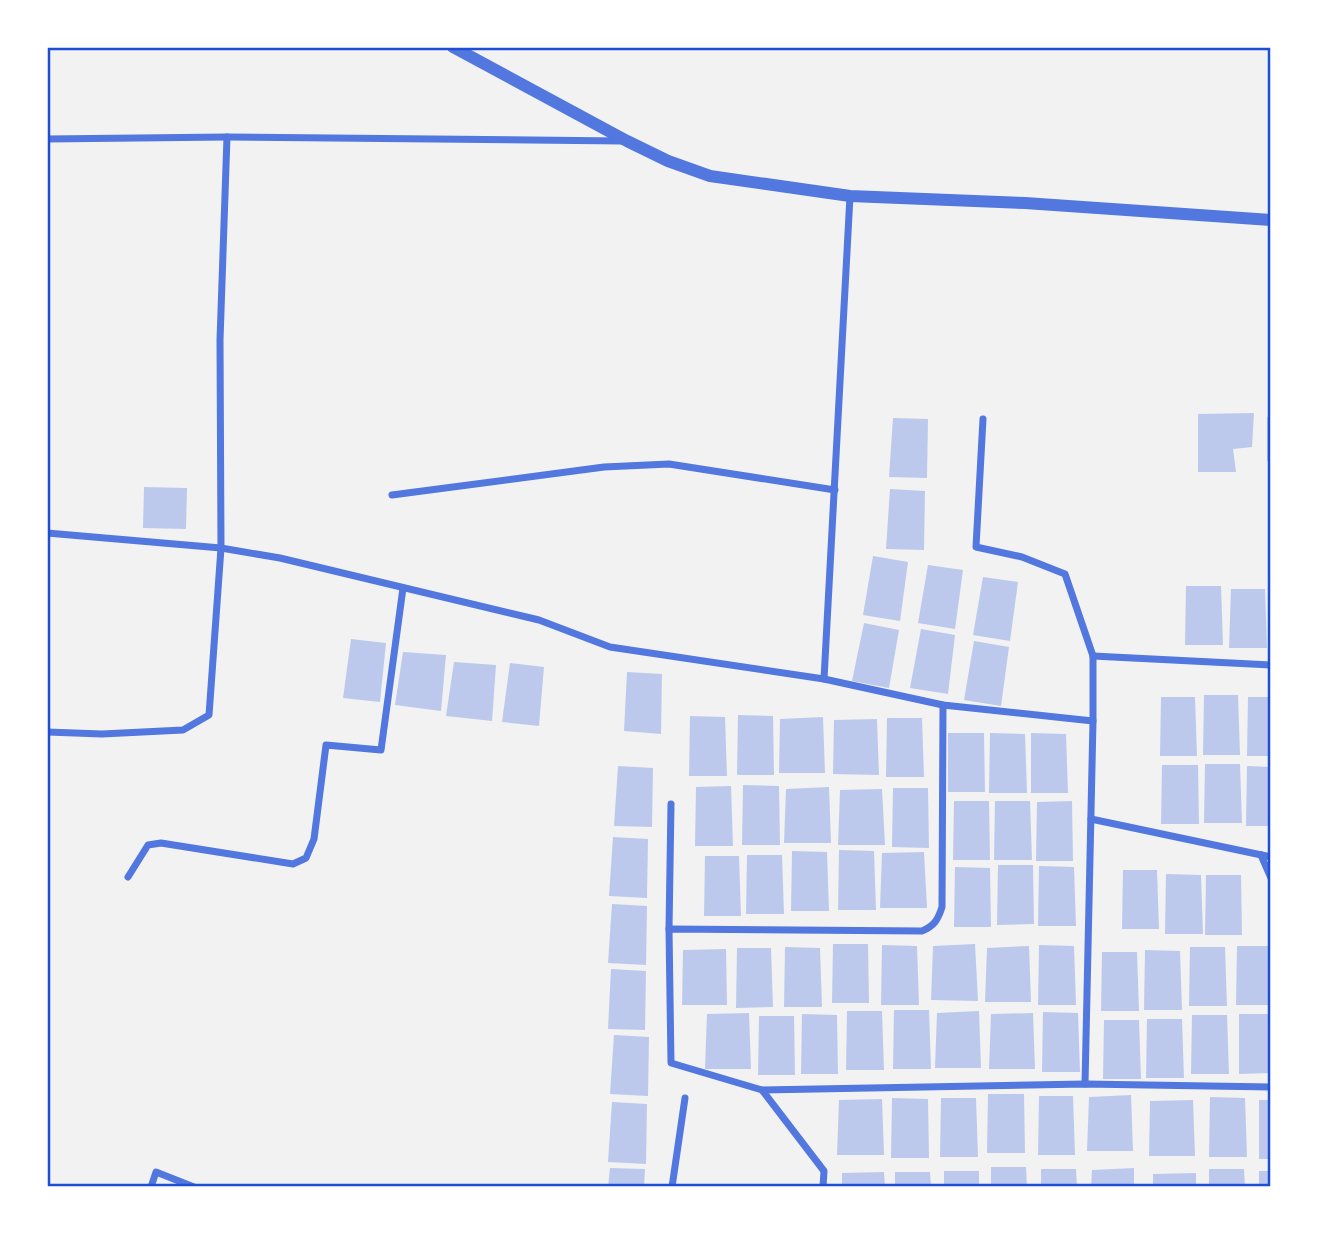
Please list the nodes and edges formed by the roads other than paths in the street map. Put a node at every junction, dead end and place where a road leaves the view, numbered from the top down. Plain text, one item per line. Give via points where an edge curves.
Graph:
1 (453, 47) edge
2 (227, 137) junction
3 (47, 139) edge
4 (626, 141) junction
5 (850, 196) junction
6 (1271, 220) edge
7 (982, 419) dead end
8 (835, 490) junction
9 (392, 495) dead end
10 (47, 533) edge
11 (221, 548) junction
12 (403, 588) junction
13 (1093, 656) junction
14 (1271, 665) edge
15 (824, 679) junction
16 (943, 705) junction
17 (1093, 721) junction
18 (47, 732) edge
19 (671, 804) dead end
20 (1091, 819) junction
21 (1261, 855) junction
22 (1271, 857) edge
23 (128, 877) dead end
24 (1271, 878) edge
25 (669, 929) junction
26 (1085, 1084) junction
27 (1271, 1087) edge
28 (762, 1090) junction
29 (685, 1098) dead end
30 (151, 1187) edge
31 (194, 1187) edge
32 (672, 1187) edge
33 (823, 1187) edge

1 - 4 street
2 - 3 street
2 - 4 street
2 - 11 street via 220,340
4 - 5 street via 710,176
5 - 6 street
5 - 8 street
7 - 13 street via 976,547 1022,557 1065,574
8 - 9 street via 669,464 604,467
8 - 15 street
10 - 11 street
11 - 12 street
11 - 18 street via 209,715 183,730
12 - 15 street via 539,620 610,647
12 - 23 street via 381,750 327,746 314,839 306,858 293,864 161,843 148,845
13 - 14 street
13 - 17 street
15 - 16 street
16 - 17 street
16 - 25 street via 942,907 930,927 922,931
17 - 20 street
19 - 25 street
20 - 21 street
20 - 26 street
21 - 22 street
21 - 24 street
25 - 28 street via 671,1063
26 - 27 street
26 - 28 street
28 - 33 street via 824,1171
29 - 32 street
30 - 31 street via 156,1172

